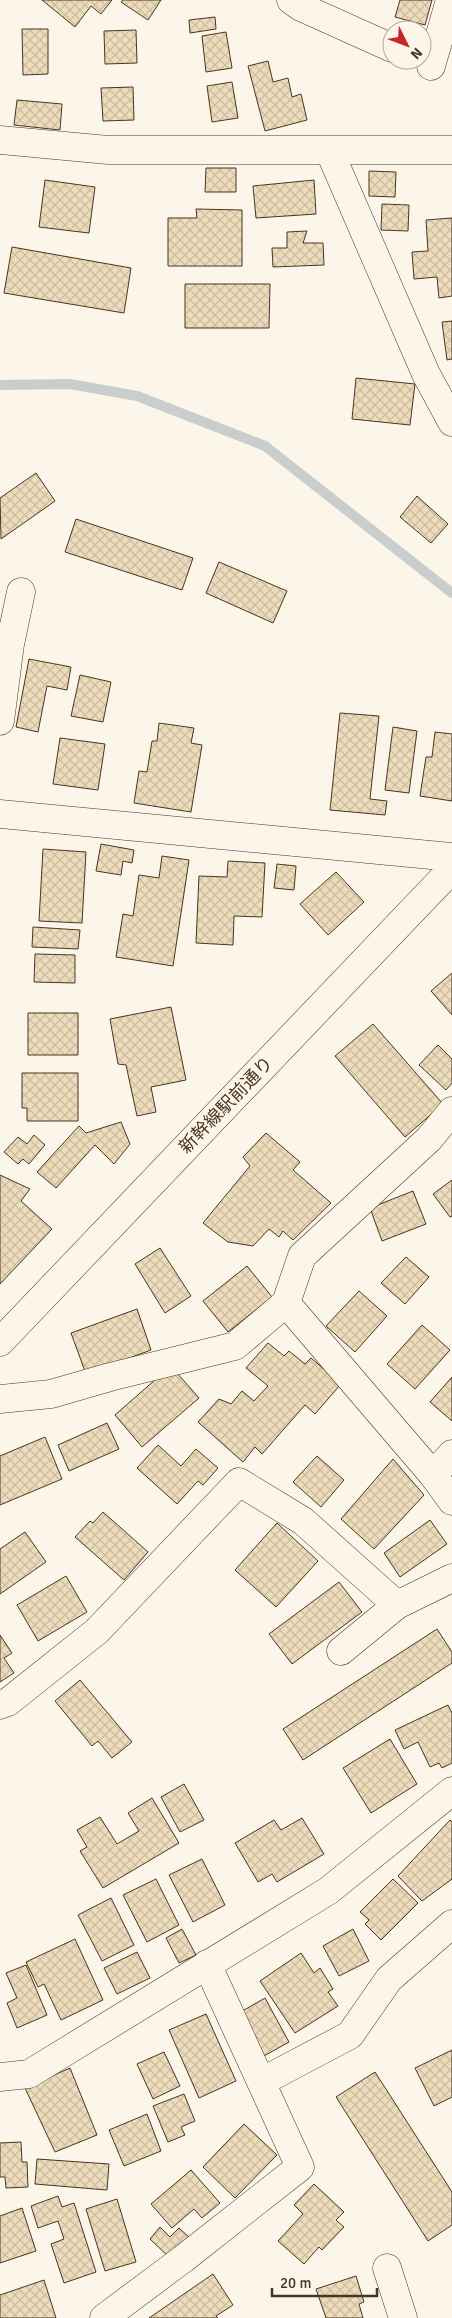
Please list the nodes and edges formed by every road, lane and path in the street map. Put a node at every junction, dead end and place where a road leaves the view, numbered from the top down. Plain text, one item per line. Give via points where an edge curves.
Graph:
1 (291, 0) edge
2 (450, 0) edge
3 (382, 43) edge
4 (434, 66) edge
5 (0, 140) edge
6 (328, 150) junction
7 (452, 150) edge
8 (452, 422) edge
9 (21, 592) dead end
10 (5, 643) edge
11 (0, 721) edge
12 (0, 814) edge
13 (452, 857) edge
14 (452, 869) edge
15 (452, 1112) edge
16 (286, 1303) junction
17 (0, 1342) edge
18 (0, 1399) edge
19 (452, 1454) edge
20 (433, 1475) junction
21 (452, 1501) edge
22 (452, 1578) edge
23 (397, 1605) junction
24 (341, 1652) dead end
25 (0, 1704) edge
26 (452, 1791) edge
27 (452, 1924) edge
28 (207, 1964) junction
29 (0, 2077) edge
30 (261, 2082) junction
31 (387, 2268) dead end
32 (104, 2318) edge
33 (403, 2318) edge

1 - 3 street
2 - 4 street
5 - 6 street via 108,150
6 - 7 street
6 - 8 street via 426,374
9 - 10 street
10 - 11 street
12 - 13 street
14 - 17 street, 新幹線駅前通り
15 - 16 street via 429,1139 302,1256
16 - 18 street via 235,1346 51,1394
16 - 20 street
19 - 20 street
20 - 21 street
22 - 23 street
23 - 24 street
23 - 25 street via 303,1521 239,1482 97,1632 8,1702
26 - 28 street via 328,1891
27 - 30 street via 389,1979 350,2035
28 - 29 street via 30,2074
28 - 30 street
30 - 32 street via 300,2167
31 - 33 street

